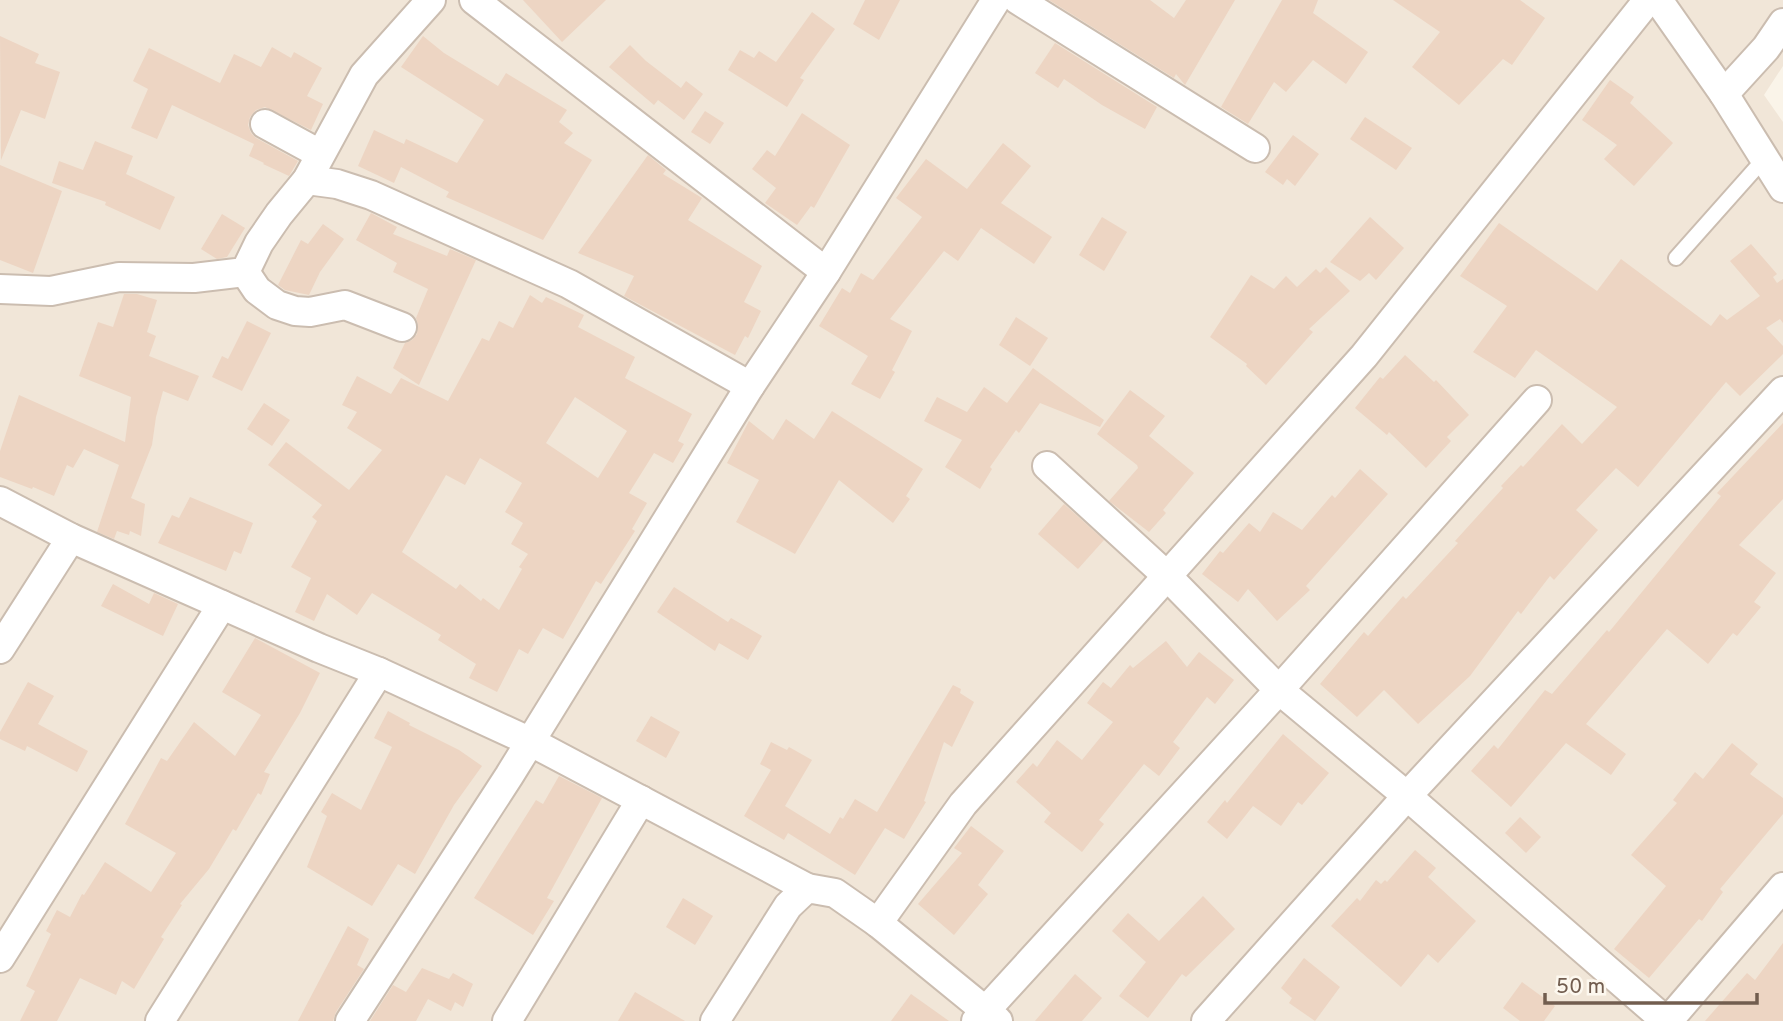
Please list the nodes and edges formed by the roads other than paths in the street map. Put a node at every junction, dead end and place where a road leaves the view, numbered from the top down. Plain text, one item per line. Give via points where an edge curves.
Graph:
1 (431, 0) edge
2 (474, 0) edge
3 (996, 0) edge
4 (1018, 0) edge
5 (1648, 0) edge
6 (1658, 0) edge
7 (1783, 23) edge
8 (1724, 94) junction
9 (265, 124) dead end
10 (1255, 148) dead end
11 (320, 154) junction
12 (1764, 159) junction
13 (307, 180) junction
14 (1783, 188) edge
15 (1676, 258) dead end
16 (246, 272) junction
17 (826, 272) junction
18 (0, 289) edge
19 (402, 327) dead end
20 (750, 386) junction
21 (1783, 391) edge
22 (1537, 400) dead end
23 (1046, 466) dead end
24 (0, 500) edge
25 (71, 538) junction
26 (1166, 575) junction
27 (222, 605) junction
28 (0, 649) edge
29 (379, 672) junction
30 (1279, 690) junction
31 (531, 742) junction
32 (1407, 796) junction
33 (641, 800) junction
34 (1783, 887) edge
35 (807, 888) junction
36 (878, 923) junction
37 (0, 958) edge
38 (987, 1017) edge
39 (160, 1021) edge
40 (350, 1021) edge
41 (507, 1021) edge
42 (715, 1021) edge
43 (1206, 1021) edge
44 (1667, 1021) edge

1 - 11 street via 364,75
2 - 17 street
3 - 17 street
4 - 10 street
5 - 26 street via 1364,356
6 - 8 street
7 - 8 street
8 - 12 street
9 - 11 street
11 - 13 street
12 - 14 street
12 - 15 lane
13 - 16 street via 279,214
13 - 20 street via 371,195 569,284
16 - 18 street via 194,278 119,277 51,290
16 - 19 street via 257,290 295,311 345,305
17 - 20 street
20 - 31 street
21 - 32 street
22 - 30 street
23 - 26 street
24 - 25 street
25 - 27 street
25 - 28 street
26 - 30 street
26 - 36 street via 963,804
27 - 29 street
27 - 37 street
29 - 31 street
29 - 39 street
30 - 32 street
30 - 38 street
31 - 33 street
31 - 40 street
32 - 43 street
32 - 44 street
33 - 35 street
33 - 41 street
34 - 44 street
35 - 36 street via 835,893
35 - 42 street via 788,906
36 - 38 street

